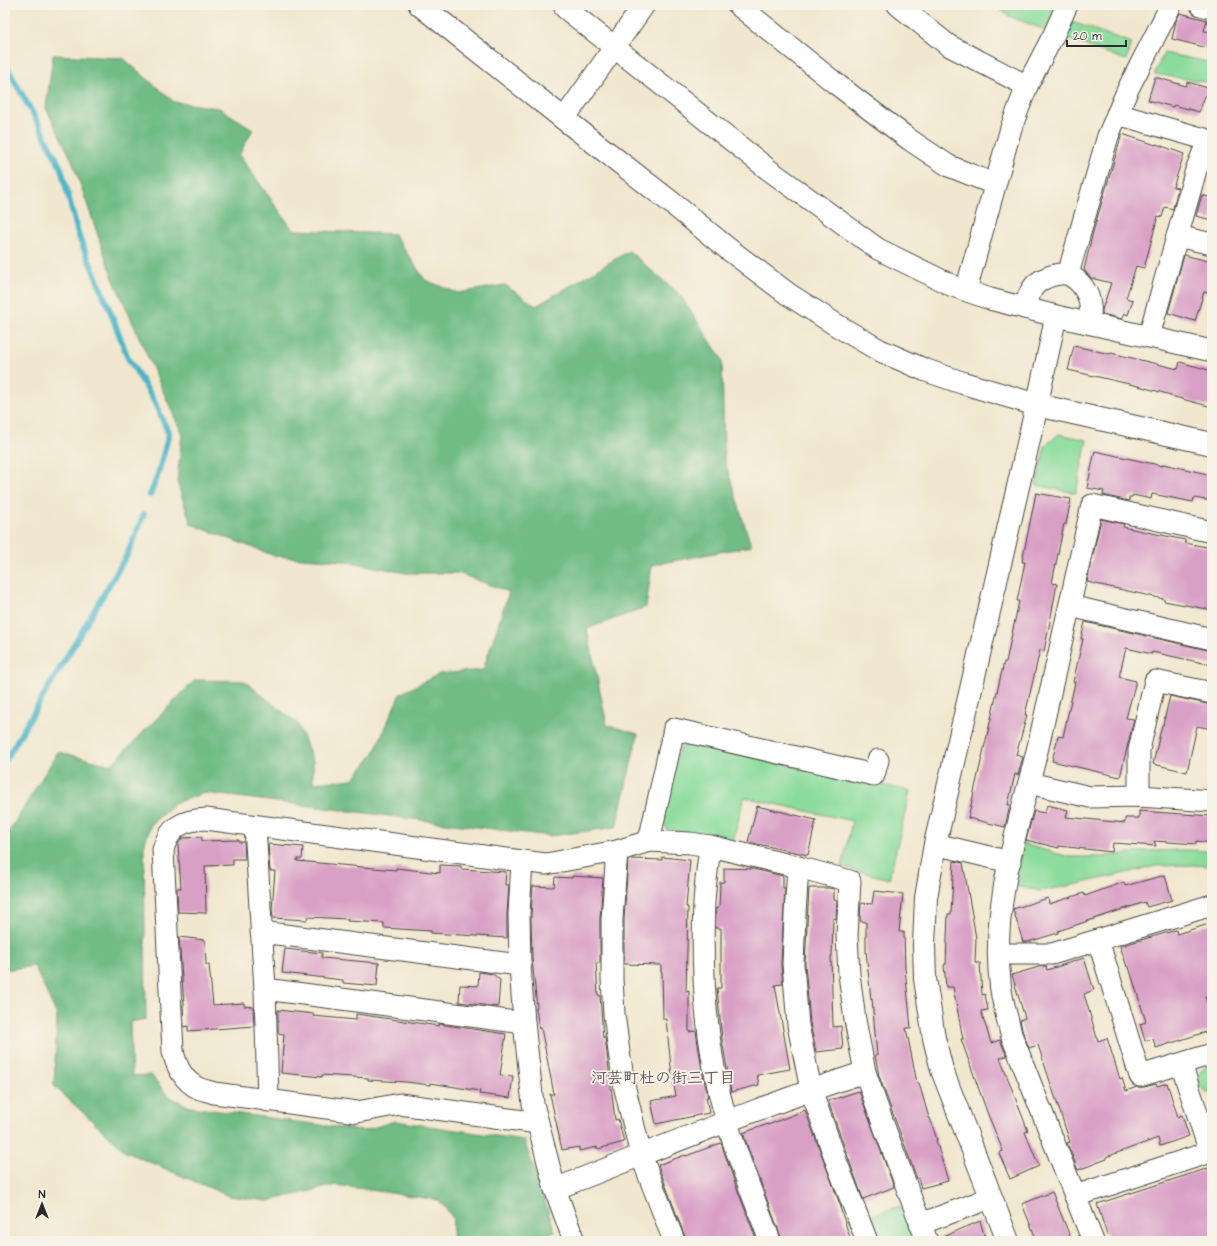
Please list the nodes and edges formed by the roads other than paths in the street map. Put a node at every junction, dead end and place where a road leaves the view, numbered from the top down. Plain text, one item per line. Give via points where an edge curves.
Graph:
1 (420, 5) edge
2 (644, 5) edge
3 (738, 5) edge
4 (898, 5) edge
5 (1067, 5) edge
6 (1171, 5) edge
7 (1201, 5) edge
8 (565, 8) dead end
9 (1212, 8) edge
10 (615, 47) junction
11 (1027, 86) junction
12 (1117, 114) junction
13 (564, 119) junction
14 (1210, 141) edge
15 (994, 184) junction
16 (1177, 236) junction
17 (1212, 244) edge
18 (1068, 274) junction
19 (966, 290) junction
20 (1025, 308) junction
21 (1056, 316) junction
22 (1089, 323) junction
23 (1149, 336) junction
24 (1212, 351) edge
25 (1036, 405) junction
26 (1212, 444) edge
27 (1212, 532) edge
28 (1070, 606) junction
29 (1212, 639) edge
30 (1212, 693) edge
31 (878, 760) dead end
32 (1029, 783) junction
33 (1139, 796) junction
34 (1212, 801) edge
35 (255, 826) junction
36 (649, 841) junction
37 (935, 844) junction
38 (710, 846) junction
39 (617, 851) junction
40 (522, 861) junction
41 (1010, 862) junction
42 (798, 867) junction
43 (1212, 905) edge
44 (261, 932) junction
45 (1098, 940) junction
46 (998, 954) junction
47 (520, 965) junction
48 (265, 989) junction
49 (524, 1023) junction
50 (1212, 1054) edge
51 (1181, 1064) junction
52 (865, 1072) junction
53 (811, 1090) junction
54 (268, 1101) junction
55 (1204, 1109) edge
56 (727, 1121) junction
57 (538, 1123) junction
58 (641, 1155) junction
59 (556, 1189) junction
60 (1075, 1196) junction
61 (991, 1197) junction
62 (924, 1232) edge
63 (574, 1241) edge
64 (674, 1241) edge
65 (770, 1241) edge
66 (867, 1241) edge
67 (1008, 1241) edge
68 (1093, 1241) edge

1 - 13 street
2 - 10 street
3 - 15 street via 835,84 910,140 950,166
4 - 11 street via 948,45
5 - 11 street
6 - 12 street
7 - 9 street
8 - 10 street
10 - 13 street
10 - 19 street via 769,170 878,249
11 - 15 street
12 - 14 street
12 - 18 street
13 - 25 street via 727,248 788,294 838,326 879,350 925,370
14 - 16 street via 1196,170
15 - 19 street
16 - 17 street
16 - 23 street
18 - 20 street via 1053,275 1036,285 1029,295
18 - 22 street via 1077,280 1088,296 1091,305
19 - 20 street
20 - 21 street
21 - 22 street
21 - 25 street
22 - 23 street
23 - 24 street
25 - 26 street
25 - 37 street
27 - 28 street via 1092,505
28 - 29 street
28 - 32 street
30 - 33 street via 1155,681 1139,750
31 - 36 street via 874,775 674,729
32 - 33 street via 1090,797
32 - 41 street
33 - 34 street
35 - 40 street
35 - 44 street
35 - 54 street via 206,819 194,820 183,823 172,831 163,850 174,1060 187,1081 198,1088
36 - 38 street
36 - 39 street
37 - 41 street
37 - 61 street via 926,898 924,945 925,979 934,1038 942,1070
38 - 42 street
38 - 56 street via 704,902 704,992 710,1040
39 - 40 street via 546,864
39 - 58 street via 612,919 614,1014 625,1089
40 - 47 street
41 - 46 street via 1002,903
42 - 52 street via 850,881 847,936 849,974
42 - 53 street via 793,964 798,1025
43 - 45 street
44 - 47 street
44 - 48 street
45 - 46 street via 1052,954
45 - 51 street via 1140,1076
46 - 60 street via 1002,999 1011,1034
47 - 49 street
48 - 49 street
48 - 54 street
49 - 57 street via 533,1104
50 - 51 street
51 - 55 street
52 - 53 street
52 - 62 street
53 - 56 street
53 - 66 street
54 - 57 street via 357,1112 400,1104
55 - 60 street via 1210,1152
56 - 58 street
56 - 65 street via 742,1169
57 - 59 street
58 - 59 street
58 - 64 street
59 - 63 street
60 - 68 street
61 - 62 street
61 - 67 street

